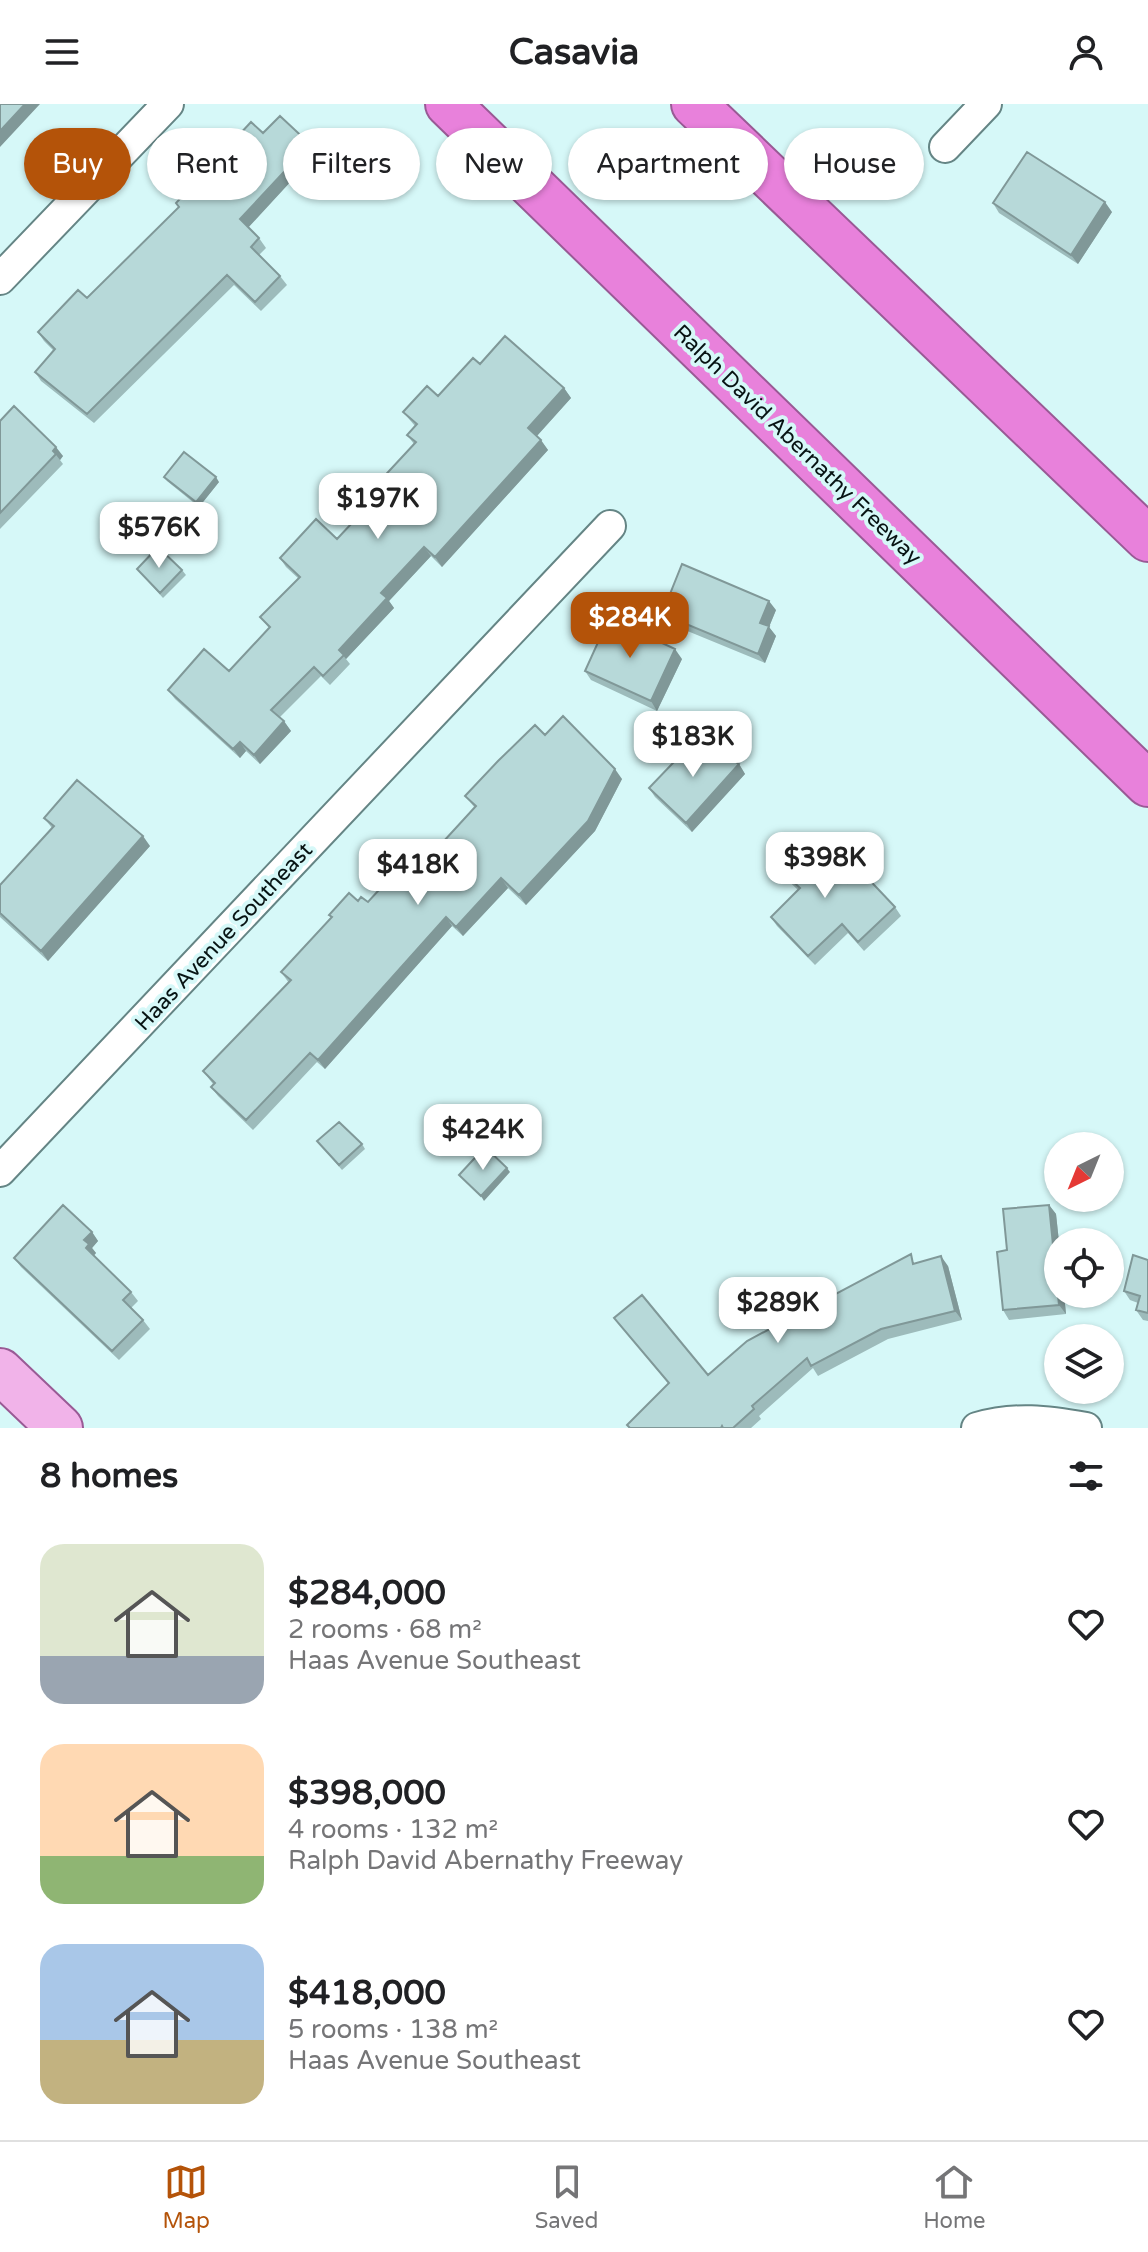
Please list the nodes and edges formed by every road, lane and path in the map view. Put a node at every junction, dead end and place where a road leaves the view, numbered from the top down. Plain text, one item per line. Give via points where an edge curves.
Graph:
1 (168, 104) edge
2 (448, 104) edge
3 (694, 104) edge
4 (986, 104) edge
5 (945, 147) dead end
6 (0, 279) edge
7 (610, 526) dead end
8 (1148, 539) edge
9 (1148, 784) edge
10 (0, 1171) edge
11 (0, 1371) edge
12 (60, 1428) edge
13 (977, 1428) edge
14 (1086, 1428) edge

1 - 6 street
2 - 9 highway, Ralph David Abernathy Freeway
3 - 8 highway
4 - 5 street
7 - 10 street, Haas Avenue Southeast
11 - 12 main road
13 - 14 street via 1005,1420

